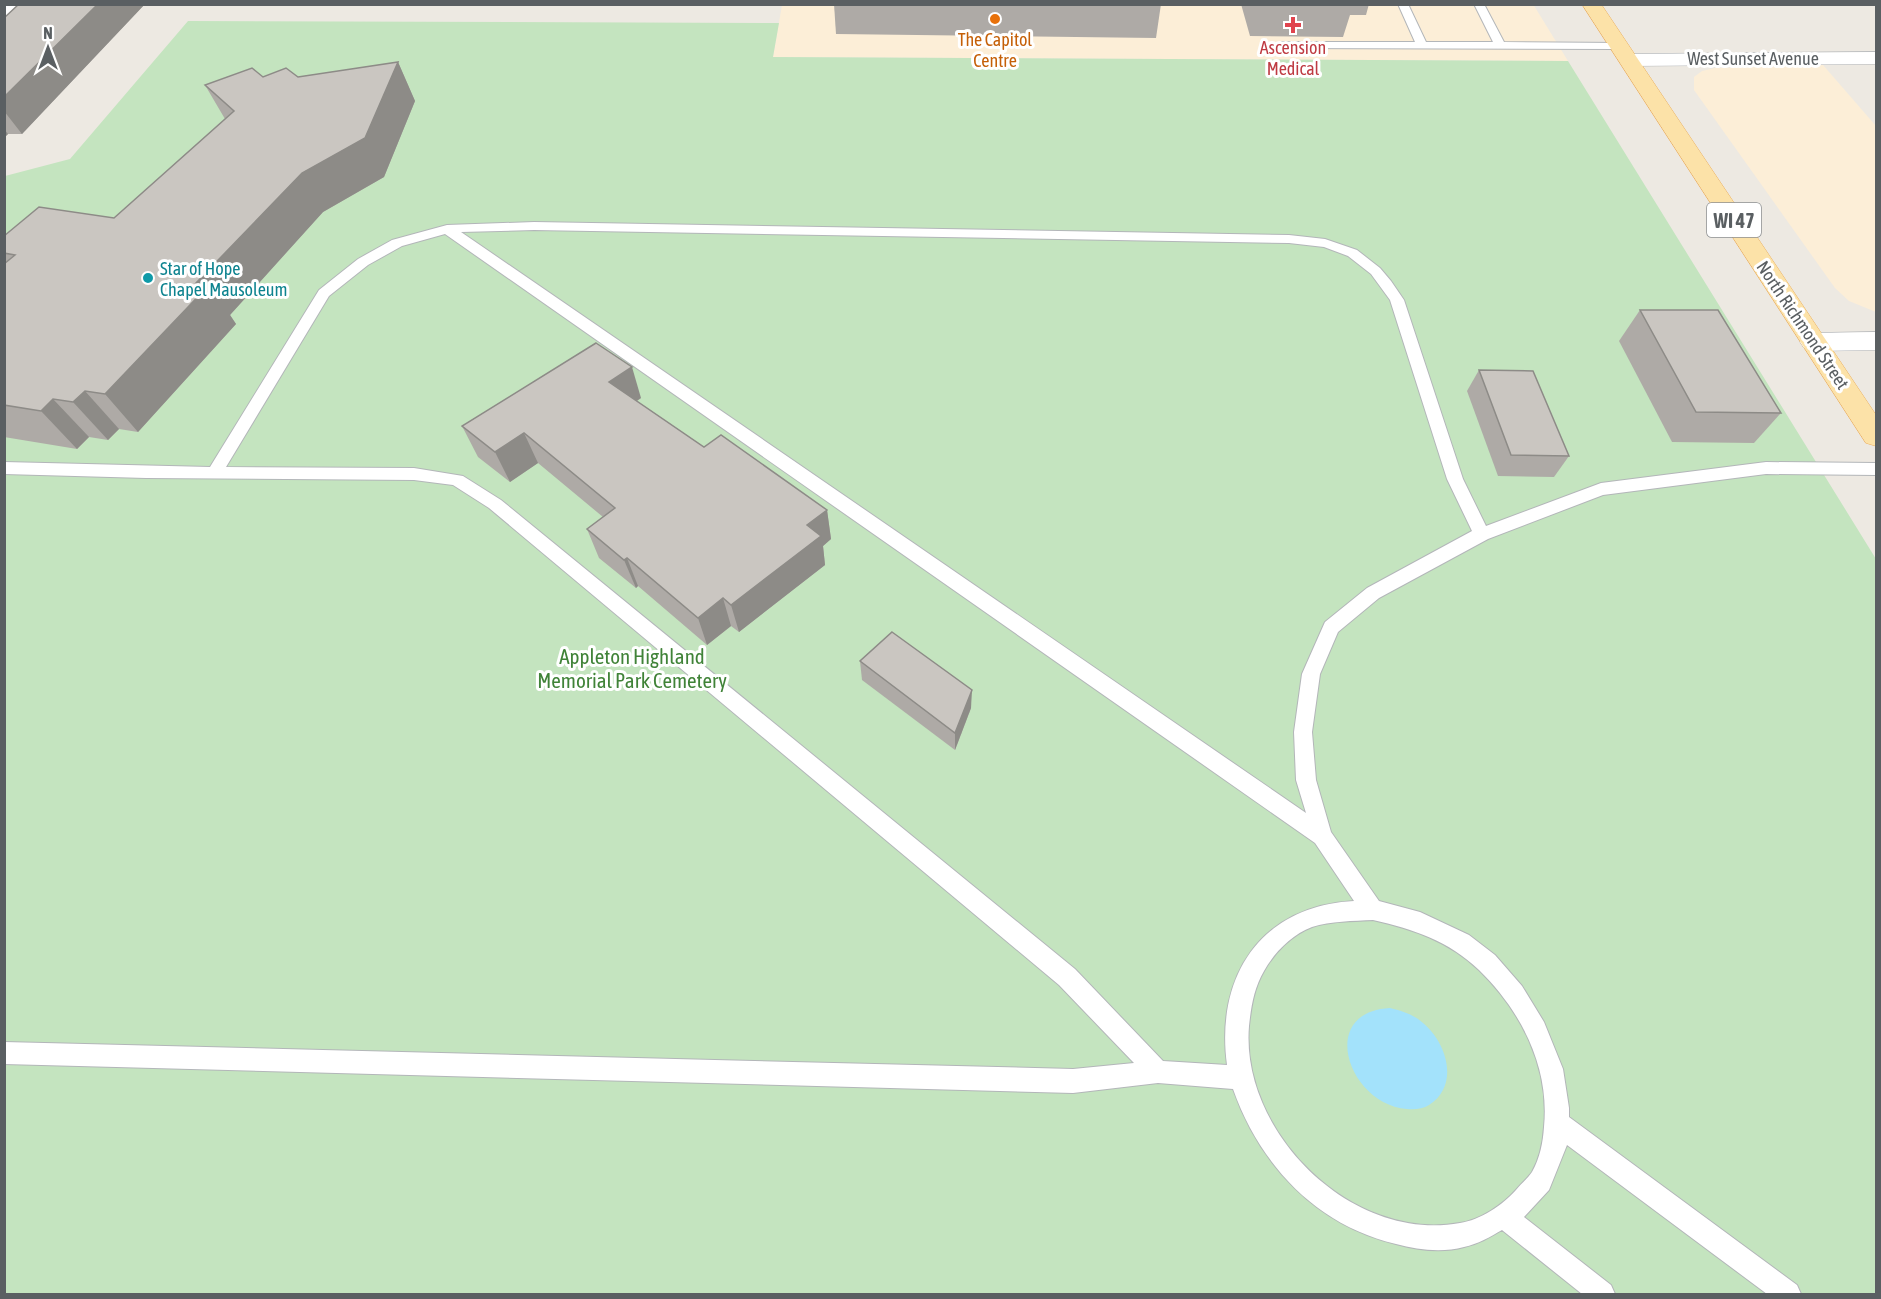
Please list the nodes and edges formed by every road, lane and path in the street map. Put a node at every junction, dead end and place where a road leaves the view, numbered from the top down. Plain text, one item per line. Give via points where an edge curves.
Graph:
1 (14, 4) edge
2 (1403, 4) edge
3 (1479, 4) edge
4 (1591, 4) edge
5 (4, 13) edge
6 (1282, 45) dead end
7 (1422, 45) junction
8 (1500, 45) junction
9 (1624, 53) junction
10 (1876, 58) edge
11 (447, 229) junction
12 (1876, 341) edge
13 (1813, 342) junction
14 (1876, 436) edge
15 (4, 468) edge
16 (1876, 469) edge
17 (215, 471) junction
18 (1482, 534) junction
19 (1322, 836) junction
20 (1373, 910) junction
21 (7, 1055) edge
22 (1158, 1072) junction
23 (1241, 1078) junction
24 (1558, 1124) junction
25 (1506, 1218) junction
26 (1602, 1294) edge
27 (1788, 1294) edge

1 - 5 street
2 - 7 lane
3 - 8 lane
4 - 9 main road, North Richmond Street / WI 47
6 - 7 lane
7 - 8 lane
8 - 9 lane
9 - 10 street, West Sunset Avenue
9 - 13 main road, North Richmond Street / WI 47
11 - 17 lane via 397,243 363,262 324,293
11 - 18 lane via 546,226 1319,241 1348,250 1369,263 1383,276 1397,300 1455,478
11 - 19 lane
12 - 13 street
13 - 14 main road, North Richmond Street / WI 47
15 - 17 lane
16 - 18 lane via 1766,468 1601,489
17 - 22 lane via 414,474 458,480 495,504 1067,977
18 - 19 lane via 1373,592 1331,627 1311,674 1303,732 1306,780
19 - 20 lane
20 - 23 lane via 1331,911 1293,925 1263,951 1244,987 1236,1030
20 - 24 lane via 1412,918 1451,936 1487,963 1518,997 1542,1037 1555,1080
21 - 22 lane via 1073,1081
22 - 23 lane
23 - 25 lane via 1256,1118 1280,1156 1312,1189 1349,1216 1390,1232 1432,1238 1471,1233
24 - 25 lane via 1551,1162 1533,1194
24 - 27 lane
25 - 26 lane

